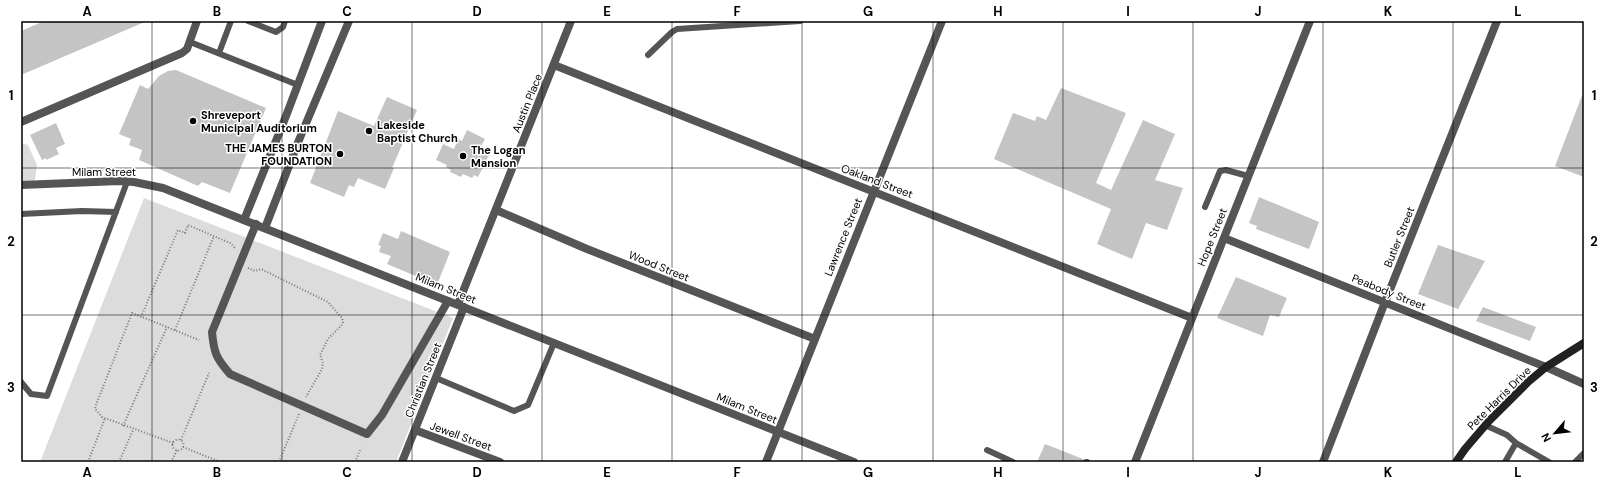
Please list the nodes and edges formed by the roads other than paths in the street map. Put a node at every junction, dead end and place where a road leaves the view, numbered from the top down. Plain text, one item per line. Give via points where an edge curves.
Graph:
1 (197, 21) edge
2 (231, 21) edge
3 (248, 21) edge
4 (286, 21) edge
5 (322, 21) edge
6 (349, 21) edge
7 (571, 21) edge
8 (800, 21) edge
9 (942, 21) edge
10 (1310, 21) edge
11 (1497, 21) edge
12 (190, 42) junction
13 (219, 52) junction
14 (648, 55) dead end
15 (554, 65) junction
16 (298, 85) junction
17 (21, 122) edge
18 (1248, 176) junction
19 (127, 182) junction
20 (21, 185) edge
21 (874, 191) junction
22 (1205, 207) dead end
23 (496, 210) junction
24 (116, 212) junction
25 (21, 214) edge
26 (244, 220) junction
27 (256, 224) junction
28 (265, 228) junction
29 (1224, 238) junction
30 (448, 300) junction
31 (1385, 302) junction
32 (461, 306) junction
33 (1192, 318) junction
34 (815, 339) junction
35 (554, 343) junction
36 (1584, 343) edge
37 (1546, 367) junction
38 (436, 378) junction
39 (21, 382) edge
40 (1584, 384) edge
41 (1487, 426) junction
42 (415, 430) junction
43 (778, 432) junction
44 (1516, 443) junction
45 (987, 450) dead end
46 (1584, 453) edge
47 (402, 462) edge
48 (500, 462) edge
49 (766, 462) edge
50 (854, 462) edge
51 (1013, 462) edge
52 (1135, 462) edge
53 (1323, 462) edge
54 (1456, 462) edge
55 (1505, 462) edge
56 (1549, 462) edge
57 (1575, 462) edge

1 - 12 street
2 - 13 lane
3 - 4 lane via 276,32
5 - 16 street
6 - 28 street
7 - 15 street, Austin Place
8 - 14 lane via 677,29
9 - 21 street, Lawrence Street
10 - 18 street, Hope Street
11 - 31 street, Butler Street
12 - 13 lane
12 - 17 street via 182,53
13 - 16 lane
15 - 21 street, Oakland Street
15 - 23 street, Austin Place
16 - 26 street
18 - 22 lane via 1234,171 1220,171
18 - 29 street, Hope Street
19 - 20 street, Milam Street
19 - 24 lane
19 - 26 street, Milam Street via 163,188
21 - 33 street, Oakland Street
21 - 34 street, Lawrence Street
23 - 32 street, Austin Place
23 - 34 street, Wood Street via 587,249
24 - 25 lane
24 - 39 lane via 47,396 32,394
26 - 27 street, Milam Street
27 - 28 street, Milam Street
27 - 30 street via 212,332 218,361 230,374 367,434 382,415
28 - 30 street, Milam Street
29 - 31 street, Peabody Street
29 - 33 street, Hope Street
30 - 32 street, Milam Street
31 - 37 street, Peabody Street
31 - 53 street, Butler Street
32 - 35 street, Milam Street
32 - 38 street, Christian Street
33 - 52 street, Hope Street
34 - 43 street, Lawrence Street
35 - 38 lane via 528,405 514,410
35 - 43 street, Milam Street
36 - 37 main road, Pete Harris Drive
37 - 40 street, Peabody Street
37 - 41 main road, Pete Harris Drive via 1528,382
38 - 42 street, Christian Street
41 - 44 lane via 1507,435
41 - 54 main road, Pete Harris Drive
42 - 47 street, Christian Street
42 - 48 street, Jewell Street
43 - 49 street, Lawrence Street
43 - 50 street, Milam Street
44 - 55 lane
44 - 56 lane
45 - 51 lane
46 - 57 lane

